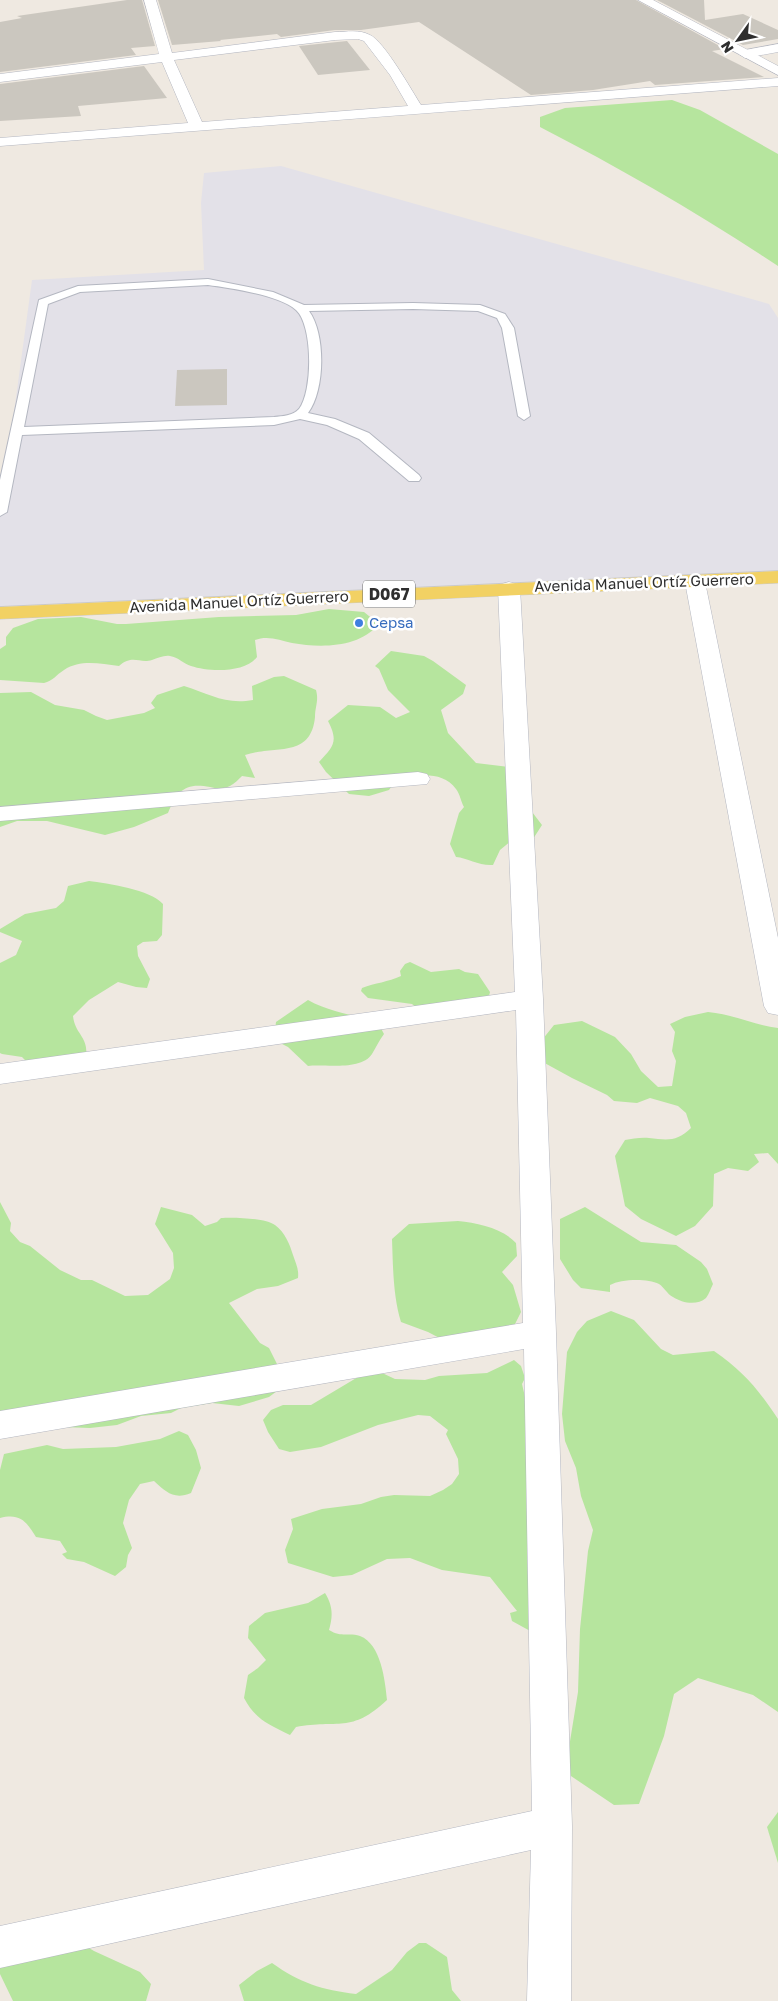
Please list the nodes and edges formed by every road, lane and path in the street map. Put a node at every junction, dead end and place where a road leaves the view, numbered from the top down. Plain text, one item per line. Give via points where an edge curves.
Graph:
1 (150, 0) edge
2 (644, 0) edge
3 (778, 48) edge
4 (745, 54) junction
5 (168, 58) junction
6 (778, 71) edge
7 (0, 78) edge
8 (778, 82) edge
9 (417, 110) junction
10 (197, 126) junction
11 (0, 142) edge
12 (301, 308) junction
13 (298, 416) junction
14 (524, 416) dead end
15 (18, 430) junction
16 (414, 478) dead end
17 (0, 512) edge
18 (778, 578) edge
19 (695, 582) junction
20 (509, 588) junction
21 (0, 613) edge
22 (418, 779) dead end
23 (0, 814) edge
24 (529, 999) junction
25 (778, 1006) edge
26 (0, 1074) edge
27 (540, 1333) junction
28 (0, 1425) edge
29 (552, 1826) junction
30 (0, 1947) edge
31 (548, 2001) edge

1 - 5 street
2 - 4 street
3 - 4 street
4 - 6 street
5 - 7 street
5 - 9 street via 335,36 363,36 371,40 396,74
5 - 10 street
8 - 9 street
9 - 10 street
10 - 11 street
12 - 13 lane via 311,330 314,381 306,409
12 - 14 lane via 413,306 492,311 501,316 508,328
12 - 15 lane via 281,298 208,282 107,286 78,289 51,298 43,302
13 - 15 lane via 274,420
13 - 16 lane via 331,422 364,436
15 - 17 lane
18 - 19 main road, Avenida Manuel Ortíz Guerrero / D067
19 - 20 main road, Avenida Manuel Ortíz Guerrero / D067
19 - 25 street
20 - 21 main road, Avenida Manuel Ortíz Guerrero / D067
20 - 24 street
22 - 23 street
24 - 26 street
24 - 27 street
27 - 28 street
27 - 29 street
29 - 30 street
29 - 31 street

